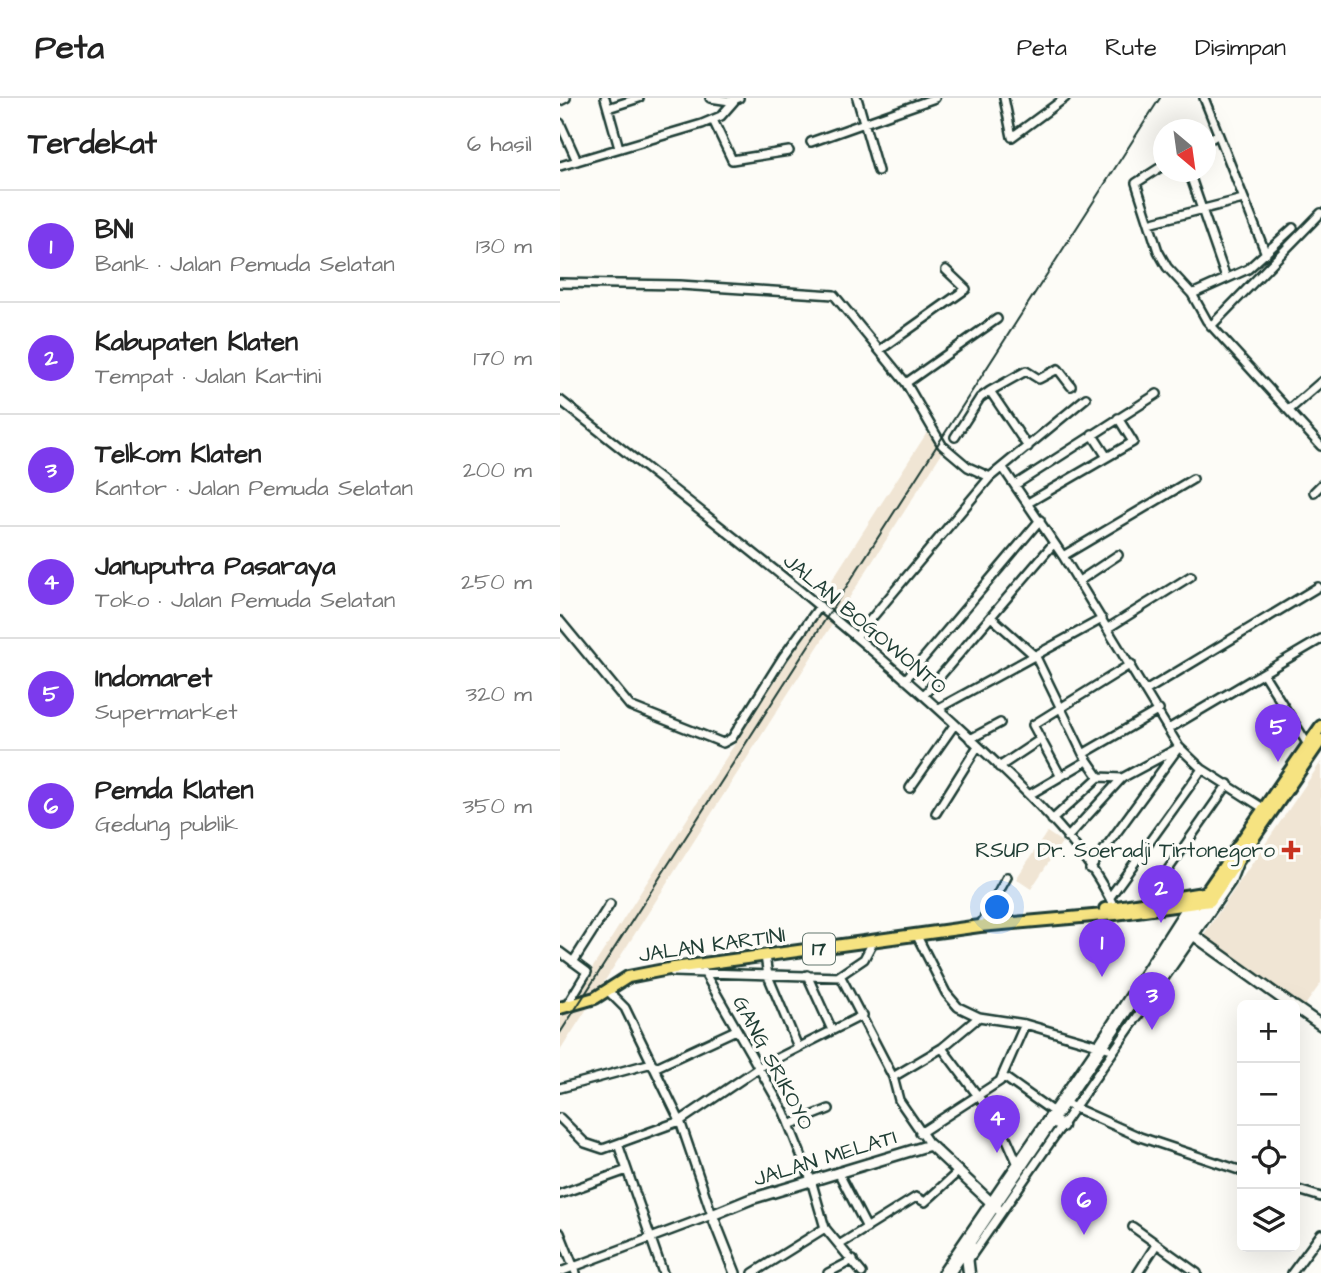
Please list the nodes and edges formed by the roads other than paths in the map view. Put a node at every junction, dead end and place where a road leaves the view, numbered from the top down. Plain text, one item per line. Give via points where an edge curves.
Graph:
1 (566, 98) edge
2 (605, 98) edge
3 (639, 98) edge
4 (710, 98) edge
5 (857, 98) edge
6 (936, 98) edge
7 (1004, 98) edge
8 (1065, 98) edge
9 (1205, 98) edge
10 (737, 99) edge
11 (560, 102) edge
12 (608, 108) junction
13 (713, 120) junction
14 (560, 123) edge
15 (863, 124) junction
16 (1218, 135) joint
17 (811, 142) dead end
18 (620, 148) junction
19 (789, 151) dead end
20 (577, 161) junction
21 (560, 166) edge
22 (878, 171) dead end
23 (1153, 171) edge
24 (1192, 182) edge
25 (1243, 199) junction
26 (1202, 210) junction
27 (1321, 213) edge
28 (1149, 223) junction
29 (1293, 228) dead end
30 (1266, 254) junction
31 (946, 270) dead end
32 (1226, 278) junction
33 (560, 283) edge
34 (1192, 294) junction
35 (997, 319) dead end
36 (1211, 326) junction
37 (880, 349) junction
38 (1321, 382) edge
39 (905, 383) junction
40 (1071, 386) dead end
41 (990, 391) junction
42 (1157, 394) dead end
43 (1086, 398) dead end
44 (560, 400) edge
45 (1289, 410) junction
46 (1118, 418) junction
47 (1092, 434) junction
48 (956, 437) dead end
49 (1321, 446) edge
50 (1028, 447) junction
51 (1107, 457) junction
52 (1003, 468) junction
53 (990, 477) junction
54 (1193, 479) dead end
55 (1015, 485) junction
56 (1321, 485) edge
57 (1314, 492) dead end
58 (1028, 503) junction
59 (1040, 520) junction
60 (1054, 543) junction
61 (1118, 555) dead end
62 (1063, 556) junction
63 (1191, 576) dead end
64 (1079, 581) junction
65 (1318, 587) dead end
66 (820, 606) junction
67 (991, 617) junction
68 (1102, 619) junction
69 (560, 621) edge
70 (1108, 628) junction
71 (856, 637) junction
72 (1321, 639) edge
73 (1037, 657) junction
74 (1131, 664) junction
75 (1263, 673) junction
76 (905, 680) junction
77 (1147, 690) junction
78 (924, 695) junction
79 (1061, 707) junction
80 (939, 708) junction
81 (1159, 710) junction
82 (955, 723) junction
83 (1000, 723) dead end
84 (1321, 726) edge
85 (1170, 728) junction
86 (970, 738) junction
87 (1041, 739) junction
88 (1321, 740) edge
89 (978, 746) junction
90 (1178, 747) junction
91 (1310, 748) junction
92 (1085, 757) junction
93 (999, 767) junction
94 (1202, 769) junction
95 (1060, 775) junction
96 (1099, 777) junction
97 (1122, 778) junction
98 (1228, 784) junction
99 (910, 788) dead end
100 (1029, 794) junction
101 (1264, 808) junction
102 (936, 813) dead end
103 (1052, 820) junction
104 (1067, 838) junction
105 (1239, 860) junction
106 (1090, 869) junction
107 (1007, 877) dead end
108 (1201, 898) junction
109 (1146, 901) junction
110 (1112, 902) junction
111 (610, 904) dead end
112 (1085, 915) junction
113 (980, 926) junction
114 (1188, 931) junction
115 (917, 936) junction
116 (873, 942) junction
117 (560, 952) edge
118 (765, 956) junction
119 (573, 962) junction
120 (702, 970) junction
121 (807, 975) junction
122 (768, 976) junction
123 (839, 976) junction
124 (608, 990) junction
125 (1138, 999) junction
126 (1285, 1000) edge
127 (563, 1007) edge
128 (1300, 1010) edge
129 (863, 1015) junction
130 (979, 1017) junction
131 (1026, 1024) junction
132 (1321, 1024) edge
133 (736, 1030) junction
134 (832, 1030) junction
135 (1103, 1046) junction
136 (798, 1048) junction
137 (942, 1048) junction
138 (653, 1066) junction
139 (760, 1067) junction
140 (893, 1077) junction
141 (1004, 1077) junction
142 (560, 1088) edge
143 (979, 1097) junction
144 (1069, 1106) junction
145 (829, 1109) dead end
146 (560, 1118) edge
147 (1056, 1120) junction
148 (680, 1121) junction
149 (789, 1125) junction
150 (920, 1133) junction
151 (618, 1144) junction
152 (930, 1145) junction
153 (1017, 1162) junction
154 (1237, 1169) edge
155 (627, 1170) junction
156 (959, 1171) junction
157 (838, 1172) junction
158 (811, 1180) junction
159 (1300, 1191) edge
160 (560, 1194) edge
161 (1321, 1197) edge
162 (994, 1206) junction
163 (712, 1215) junction
164 (1133, 1227) dead end
165 (825, 1228) junction
166 (867, 1228) junction
167 (560, 1233) edge
168 (1321, 1234) edge
169 (651, 1238) junction
170 (839, 1245) junction
171 (1156, 1245) junction
172 (853, 1259) junction
173 (968, 1268) edge
174 (575, 1270) edge
175 (560, 1272) edge
176 (1142, 1272) edge
177 (663, 1273) edge
178 (735, 1273) edge
179 (754, 1273) edge
180 (828, 1273) edge
181 (862, 1273) edge
182 (942, 1273) edge
183 (949, 1273) edge
184 (1197, 1273) edge
185 (1292, 1273) edge

1 - 11 street
2 - 12 street
3 - 12 street
4 - 10 street
5 - 15 street
6 - 15 street
7 - 8 street via 1012,137
9 - 16 street
10 - 13 street
12 - 18 street
13 - 18 street
13 - 19 street via 732,160
14 - 20 street
15 - 17 street
15 - 22 street
16 - 25 street
18 - 20 street
20 - 21 street
23 - 28 street via 1136,181
24 - 26 street
25 - 26 street
25 - 30 street
26 - 28 street
26 - 32 street
27 - 36 street
28 - 34 street via 1163,260
29 - 30 street
30 - 32 street via 1248,269
31 - 37 street via 966,289
32 - 34 street
33 - 37 street via 831,294 840,298
34 - 36 street
35 - 39 street
36 - 45 street
37 - 39 street
38 - 45 street
39 - 53 street via 942,444 964,464
40 - 41 street via 1058,369 1039,379 1026,371
41 - 48 street via 980,398
41 - 50 street
42 - 46 street
43 - 50 street
44 - 66 street, JALAN BOGOWONTO
45 - 49 street
46 - 47 street
46 - 51 street via 1133,442
47 - 51 street
47 - 55 street
50 - 52 street
51 - 58 street
52 - 53 street
52 - 55 street
53 - 71 street
54 - 62 street
55 - 58 street
56 - 57 street
58 - 59 street
59 - 60 street
59 - 76 street
60 - 62 street
60 - 67 street
61 - 64 street
62 - 64 street
63 - 70 street
64 - 68 street
65 - 77 street
66 - 69 street via 732,738 723,743 630,706
66 - 71 street, JALAN BOGOWONTO
67 - 73 street
67 - 78 street
68 - 70 street
68 - 73 street
70 - 74 street
71 - 76 street, JALAN BOGOWONTO
72 - 75 street
73 - 79 street
73 - 80 street
74 - 77 street
74 - 79 street
75 - 85 street
75 - 91 street
76 - 78 street, JALAN BOGOWONTO
77 - 81 street
78 - 80 street, JALAN BOGOWONTO
79 - 87 street via 1033,725
79 - 92 street
80 - 82 street, JALAN BOGOWONTO
81 - 85 street
81 - 92 street
82 - 86 street, JALAN BOGOWONTO
82 - 99 street
83 - 86 street
84 - 91 highway
85 - 90 street
86 - 89 street, JALAN BOGOWONTO
87 - 93 street
87 - 95 street
88 - 91 highway
89 - 93 street, JALAN BOGOWONTO
89 - 102 street
90 - 94 street
90 - 97 street
90 - 106 street
91 - 101 highway
91 - 105 highway
92 - 95 street
92 - 96 street
93 - 100 street, JALAN BOGOWONTO
94 - 98 street
94 - 110 street
95 - 100 street
96 - 97 street
96 - 103 street
97 - 104 street
98 - 101 street
98 - 109 street
100 - 103 street, JALAN BOGOWONTO
101 - 108 highway
103 - 104 street, JALAN BOGOWONTO
104 - 106 street, JALAN BOGOWONTO
105 - 108 highway
105 - 114 street via 1237,874
106 - 110 street, JALAN BOGOWONTO
107 - 113 street
108 - 109 highway, JALAN KARTINI / 17
108 - 112 highway, JALAN KARTINI / 17 via 1166,908
108 - 114 main road
108 - 125 street
109 - 110 highway, JALAN KARTINI / 17
110 - 112 highway, JALAN KARTINI / 17
111 - 119 street
112 - 113 highway, JALAN KARTINI / 17
113 - 115 highway, JALAN KARTINI / 17
114 - 125 main road
114 - 126 street
115 - 116 highway, JALAN KARTINI / 17
115 - 130 street via 951,1001
116 - 118 highway, JALAN KARTINI / 17
116 - 123 street via 864,959
117 - 119 street
118 - 120 highway, JALAN KARTINI / 17
118 - 122 street
119 - 127 street via 587,972
120 - 122 street
120 - 124 highway, JALAN KARTINI / 17 via 628,977
120 - 133 street, GANG SRIKOYO
121 - 122 street
121 - 123 street
121 - 134 street
122 - 136 street
123 - 129 street
124 - 127 highway, JALAN KARTINI / 17
124 - 138 street via 625,1008
125 - 135 main road
125 - 144 street
128 - 132 street
129 - 134 street
129 - 140 street
130 - 131 street
130 - 137 street
131 - 135 street
131 - 141 street
133 - 138 street
133 - 139 street, GANG SRIKOYO
134 - 136 street
135 - 144 main road
135 - 147 street
136 - 139 street
137 - 140 street
137 - 143 street
138 - 142 street
138 - 148 street
139 - 148 street
139 - 149 street, GANG SRIKOYO
140 - 150 street via 900,1100
141 - 143 street
141 - 147 street
143 - 150 street
143 - 153 street via 1002,1128
144 - 147 main road
144 - 154 street via 1140,1137
145 - 149 street
146 - 151 street via 592,1146 603,1149
147 - 153 street
147 - 162 main road
147 - 173 street
148 - 151 street
148 - 163 street
149 - 158 street, GANG SRIKOYO
150 - 152 street
151 - 155 street
152 - 156 street, JALAN MELATI
152 - 157 street, JALAN MELATI
153 - 162 street
155 - 160 street
155 - 169 street
156 - 162 street, JALAN MELATI
156 - 166 street via 927,1201 916,1197
157 - 158 street, JALAN MELATI
157 - 166 street
158 - 163 street, JALAN MELATI
158 - 165 street, GANG SRIKOYO
159 - 161 street
162 - 173 main road via 969,1250
162 - 182 street
162 - 183 main road
163 - 169 street
163 - 178 street
164 - 171 street
165 - 170 street
165 - 179 street
166 - 170 street
167 - 174 street
168 - 185 street
169 - 174 street
169 - 177 street
170 - 172 street
171 - 176 street
171 - 184 street
172 - 180 street
172 - 181 street
174 - 175 street

